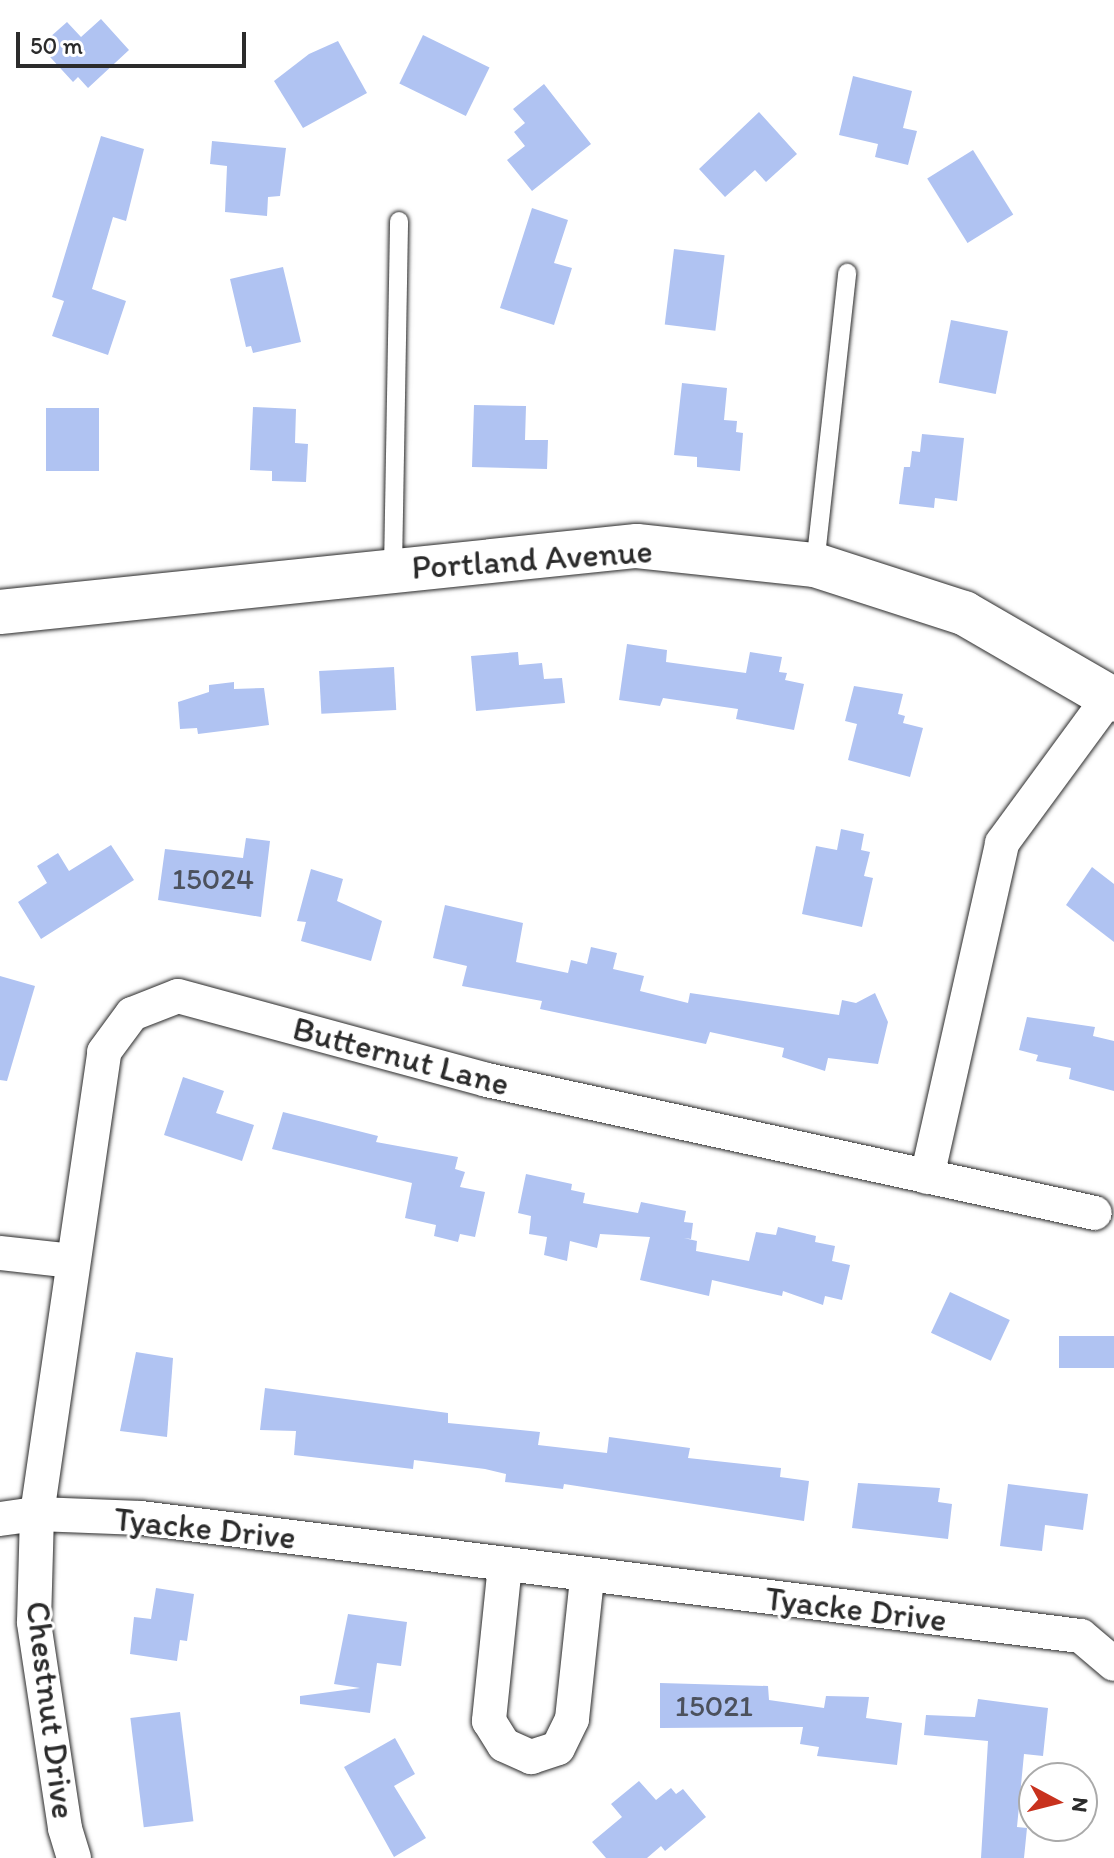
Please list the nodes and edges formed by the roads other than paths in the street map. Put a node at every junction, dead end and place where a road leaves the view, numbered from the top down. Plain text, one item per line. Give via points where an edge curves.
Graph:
1 (399, 221) dead end
2 (847, 273) dead end
3 (815, 565) junction
4 (393, 569) junction
5 (0, 612) edge
6 (1112, 698) edge
7 (927, 1177) junction
8 (1095, 1213) dead end
9 (0, 1253) edge
10 (72, 1261) junction
11 (37, 1514) junction
12 (0, 1519) edge
13 (505, 1565) junction
14 (587, 1578) junction
15 (1114, 1664) edge
16 (74, 1858) edge

1 - 4 lane, Portland Avenue
2 - 3 lane
3 - 4 street, Portland Avenue via 637,546
3 - 6 street, Portland Avenue via 964,613
4 - 5 street, Portland Avenue
6 - 7 street via 1002,843
7 - 8 street, Butternut Lane
7 - 10 street, Butternut Lane via 487,1080 178,996 132,1014 104,1052
9 - 10 street
10 - 11 street, Butternut Lane
11 - 12 street, Tyacke Drive
11 - 13 street, Tyacke Drive via 141,1518
11 - 16 street, Chestnut Drive via 34,1622
13 - 14 street, Tyacke Drive
13 - 14 street via 489,1721 504,1745 531,1757 558,1748 572,1719
14 - 15 street, Tyacke Drive via 1081,1636

